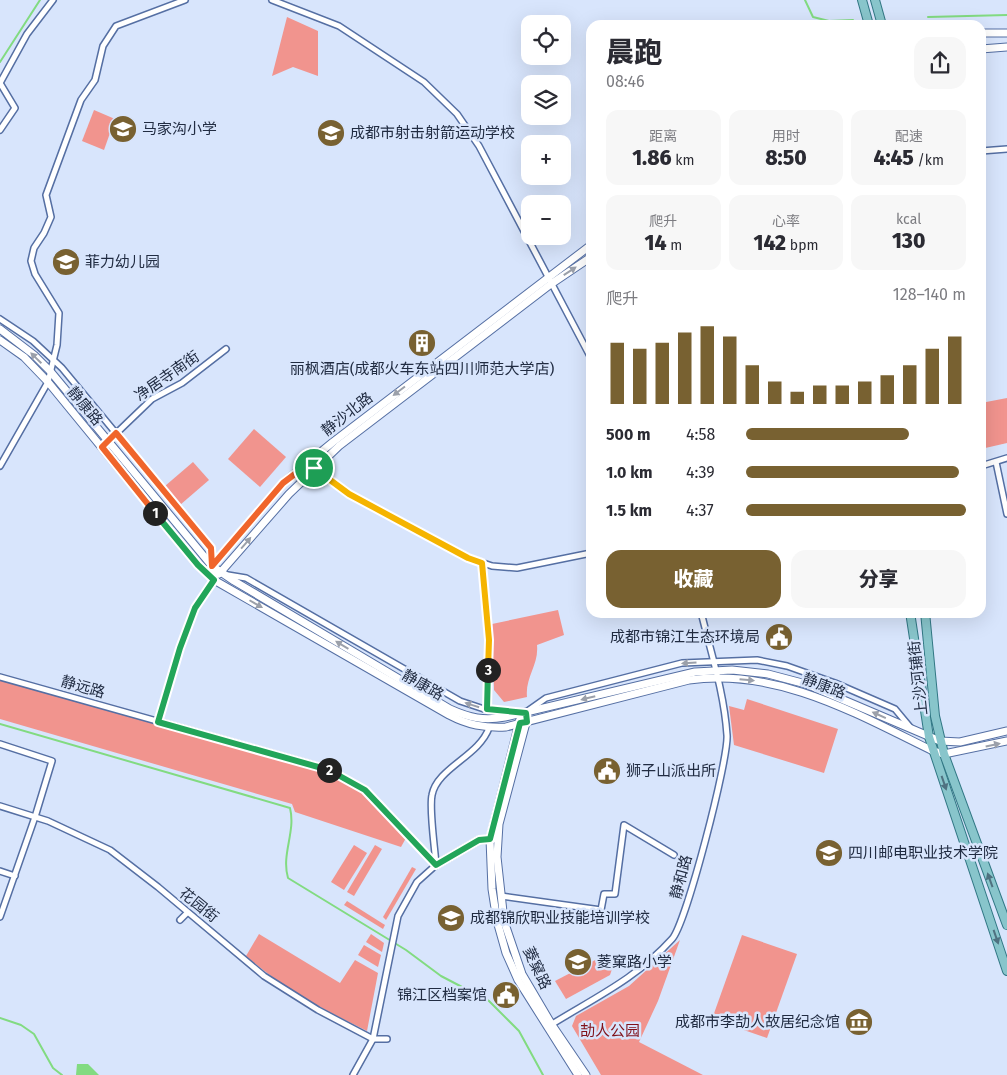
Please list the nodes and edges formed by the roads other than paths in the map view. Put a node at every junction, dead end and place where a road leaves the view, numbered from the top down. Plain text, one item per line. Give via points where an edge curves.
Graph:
1 (53, 0) edge
2 (186, 0) edge
3 (272, 0) edge
4 (862, 0) edge
5 (875, 0) edge
6 (868, 20) edge
7 (881, 20) edge
8 (986, 33) edge
9 (1007, 33) edge
10 (1007, 48) edge
11 (986, 49) edge
12 (0, 130) edge
13 (1007, 148) edge
14 (986, 150) edge
15 (586, 249) edge
16 (586, 260) edge
17 (550, 281) junction
18 (0, 319) edge
19 (0, 329) edge
20 (0, 340) edge
21 (226, 348) dead end
22 (586, 349) edge
23 (53, 360) junction
24 (50, 371) junction
25 (48, 382) junction
26 (116, 433) junction
27 (108, 441) junction
28 (102, 447) junction
29 (1007, 458) edge
30 (996, 462) junction
31 (986, 465) edge
32 (0, 466) edge
33 (311, 466) junction
34 (1007, 514) edge
35 (586, 555) edge
36 (482, 563) junction
37 (212, 566) junction
38 (223, 574) junction
39 (214, 580) junction
40 (703, 618) edge
41 (911, 618) edge
42 (926, 618) edge
43 (714, 662) junction
44 (718, 673) junction
45 (0, 677) edge
46 (487, 709) junction
47 (524, 713) junction
48 (158, 722) junction
49 (524, 722) junction
50 (489, 728) junction
51 (912, 729) junction
52 (1007, 731) edge
53 (929, 737) junction
54 (940, 741) junction
55 (1007, 742) edge
56 (0, 744) edge
57 (933, 751) junction
58 (944, 754) junction
59 (0, 806) edge
60 (35, 817) junction
61 (494, 839) junction
62 (674, 856) dead end
63 (436, 865) junction
64 (0, 871) edge
65 (15, 876) junction
66 (501, 896) junction
67 (187, 913) junction
68 (0, 917) edge
69 (180, 920) dead end
70 (1007, 926) edge
71 (1007, 971) edge
72 (550, 1026) junction
73 (373, 1039) junction
74 (387, 1039) dead end
75 (353, 1075) edge
76 (578, 1075) edge
77 (586, 1075) edge

1 - 12 street via 27,34 0,83 15,108
2 - 23 street via 116,26 103,46 95,80 81,100 46,196 51,217 34,248 31,262 59,313
3 - 17 street via 339,26 424,82 457,114 479,146
4 - 6 main road
5 - 7 main road
8 - 9 main road
10 - 11 main road
13 - 14 street
15 - 17 main road, 静沙北路
17 -> 16 main road, 静沙北路
17 - 22 street
17 - 33 main road, 静沙北路 via 333,442
18 - 23 street
24 -> 19 main road, 静康路
20 - 25 main road, 静康路 via 24,357
21 - 26 street, 净居寺南街 via 182,383 152,399
23 - 24 street
23 - 26 street
24 - 25 street
24 - 27 main road, 静康路
25 - 28 main road, 静康路
25 - 32 street
26 - 27 street, 净居寺南街
26 - 37 street via 211,548
27 - 28 street, 净居寺南街
27 - 37 main road, 静康路
28 - 39 main road, 静康路 via 198,565
29 - 30 street
30 - 31 street
30 - 34 street
33 - 36 street via 349,494
33 - 37 main road, 静沙北路 via 283,483
38 -> 33 main road, 静沙北路
35 - 36 street via 517,568
36 - 46 street via 489,640
37 - 38 main road, 静康路
37 - 39 main road
38 - 39 main road, 静沙北路
46 -> 38 street via 460,701 246,578
47 -> 38 main road, 静康路 via 488,720 465,716
39 - 48 street via 195,608
39 -> 50 main road, 静康路 via 448,715 470,725
40 - 43 street, 静和路
41 - 53 main road, 上沙河铺街
42 - 54 main road, 上沙河铺街
43 - 44 street, 静和路
43 -> 47 street via 682,663 546,698
43 - 51 street via 758,660 808,672 895,710
44 -> 47 main road, 静康路 via 695,672
44 - 49 main road, 静康路
51 -> 44 main road, 静康路 via 806,684 768,674
44 -> 57 main road, 静康路 via 801,690 826,699
44 - 72 street, 静和路 via 727,734 725,755 679,929 672,940 621,985
45 - 48 street, 静远路
46 - 47 street
47 - 49 main road, 菱窠路
48 - 63 street, 静远路 via 324,768 365,790
49 - 50 main road, 静康路
49 - 61 main road, 菱窠路
50 - 63 street via 484,741 441,778 432,795
51 - 53 main road, 静康路
52 - 54 main road via 960,742
53 - 54 main road, 静康路
53 - 57 main road, 上沙河铺街
54 - 58 main road, 上沙河铺街
58 -> 55 main road
56 - 60 street via 52,761
57 - 58 main road, 静康路
57 -> 71 main road, 上沙河铺街
70 -> 58 main road, 上沙河铺街
59 - 60 street, 花园街
60 - 65 street
60 - 67 street, 花园街 via 110,850
61 - 63 main road via 479,840
61 - 66 main road, 菱窠路
61 - 72 main road, 菱窠路 via 492,889 506,954 518,980
62 - 66 street via 624,825 615,894 604,894 601,910
63 - 73 street via 417,882 398,916
64 - 65 street
65 - 68 street
66 - 72 main road, 菱窠路 via 508,935 522,974
67 - 69 street
67 - 73 street, 花园街 via 264,976
72 - 76 main road, 菱窠路
72 - 77 main road, 菱窠路
73 - 74 street
73 - 75 street

